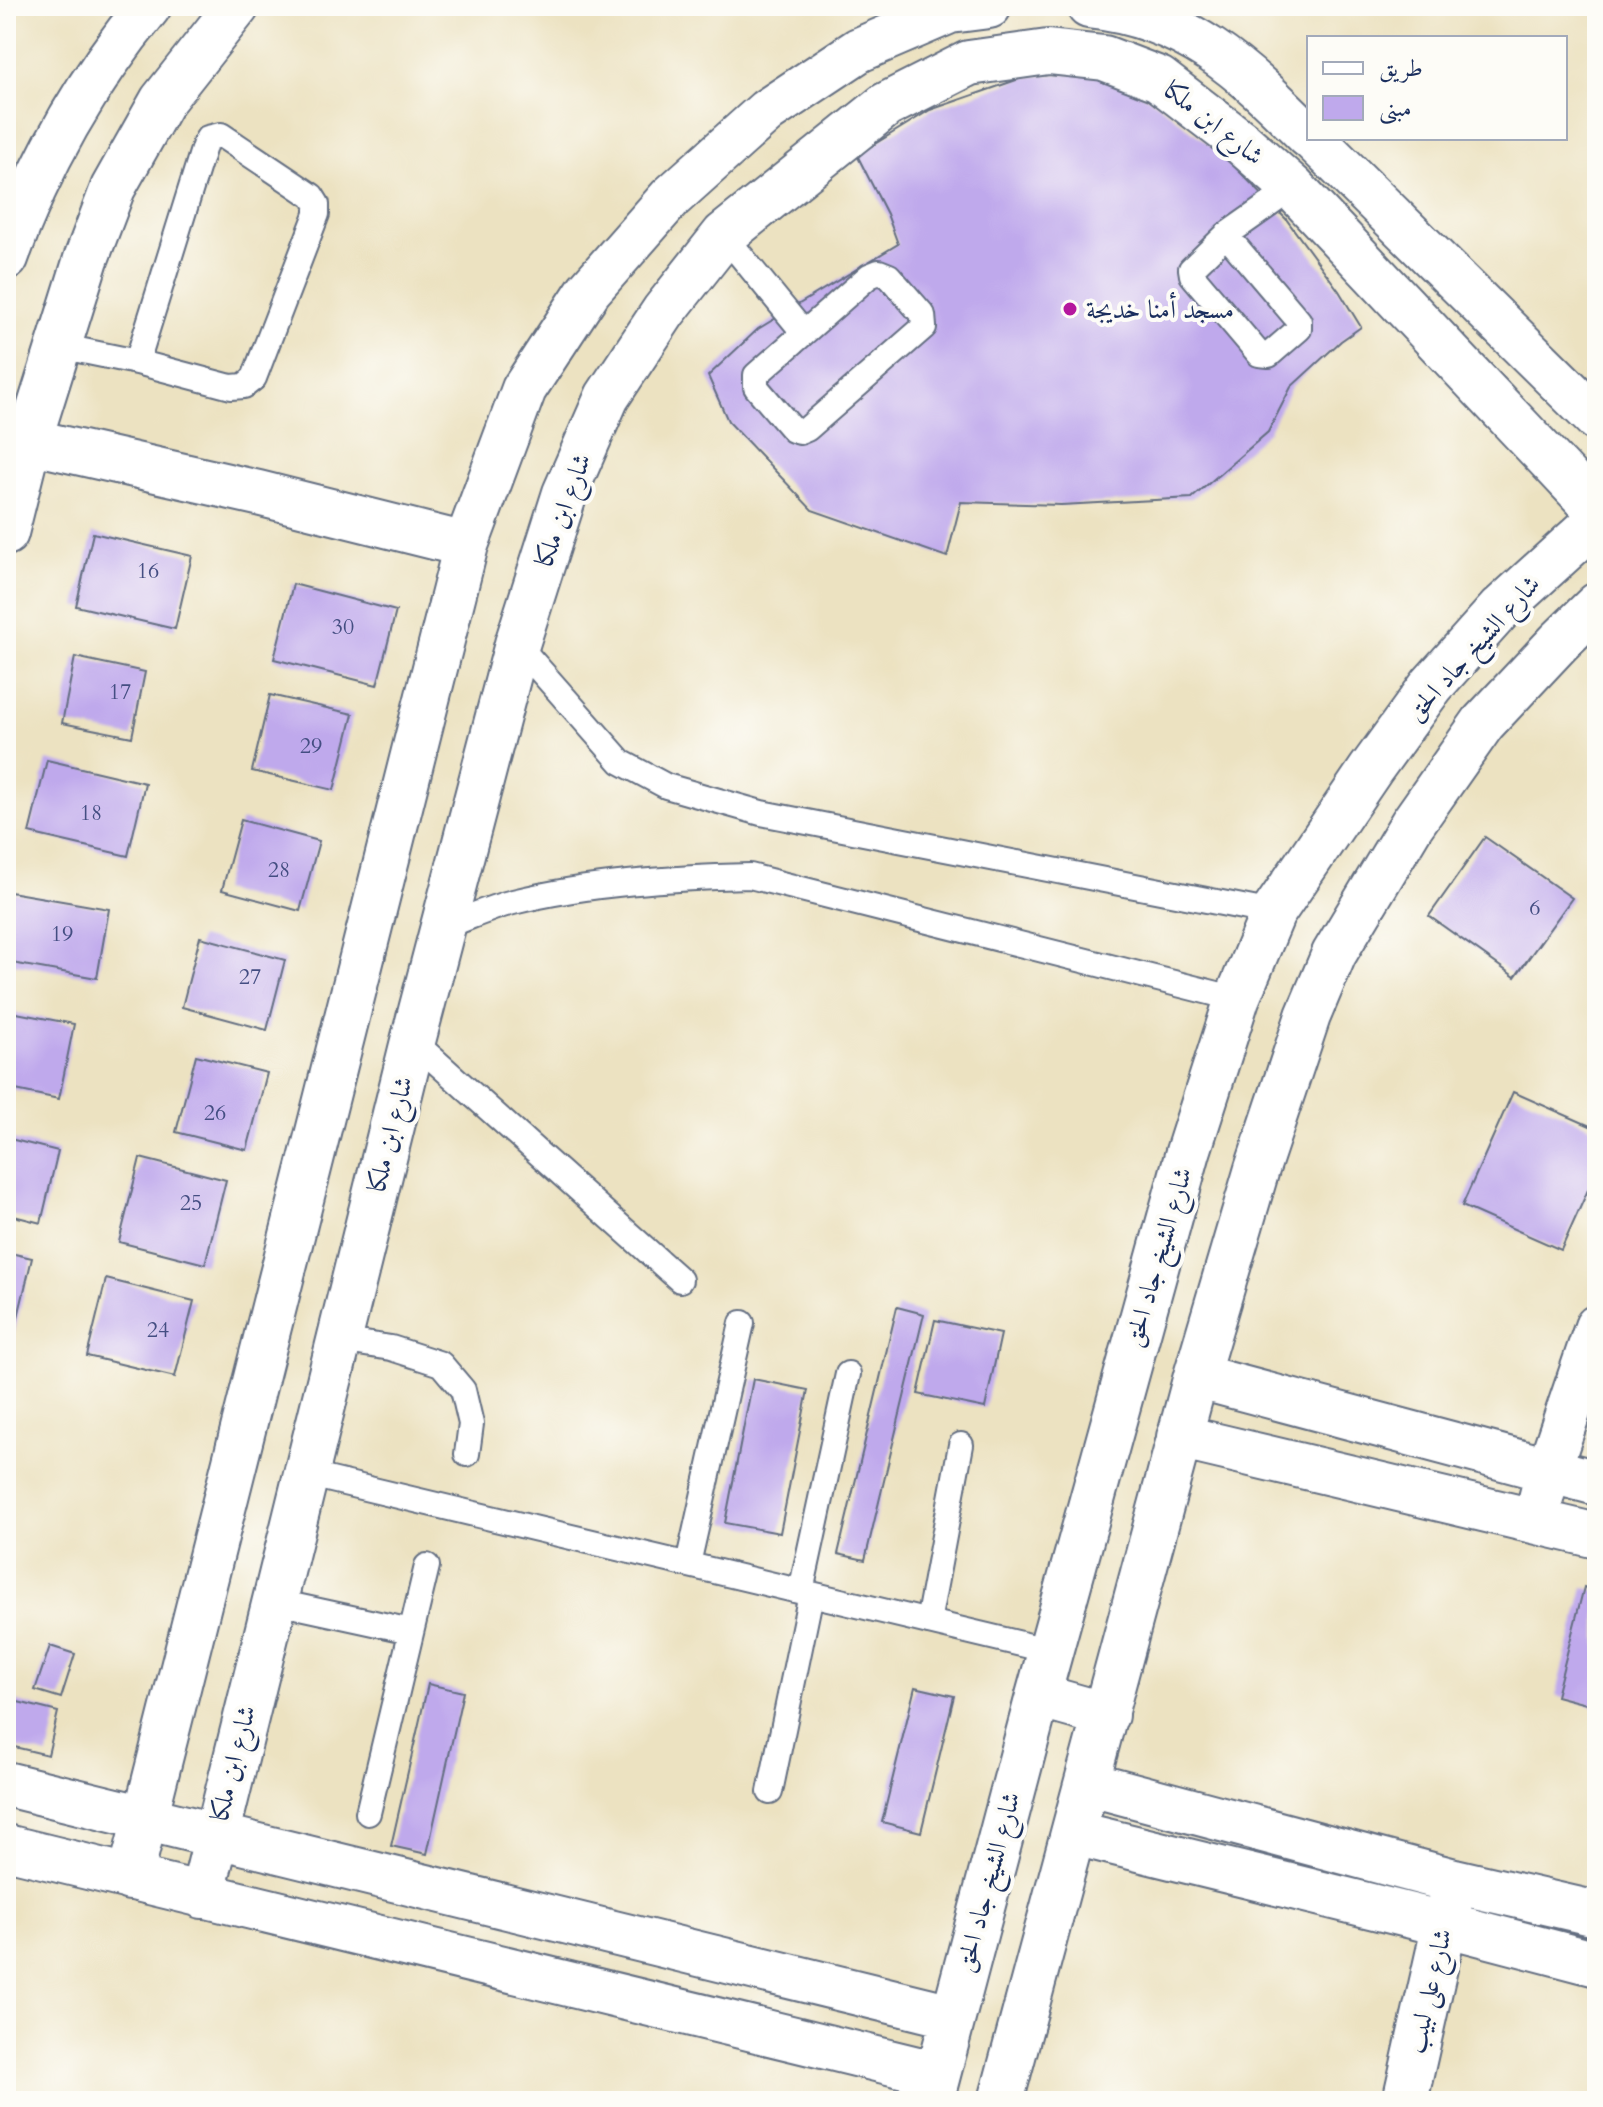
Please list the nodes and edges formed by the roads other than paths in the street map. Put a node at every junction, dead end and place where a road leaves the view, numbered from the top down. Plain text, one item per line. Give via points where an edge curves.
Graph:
1 (149, 6) edge
2 (237, 6) edge
3 (989, 6) edge
4 (1089, 6) edge
5 (1187, 17) edge
6 (1273, 100) junction
7 (1307, 134) edge
8 (1313, 140) edge
9 (1241, 142) junction
10 (1293, 188) junction
11 (724, 235) junction
12 (1226, 235) junction
13 (6, 258) edge
14 (804, 333) junction
15 (59, 346) junction
16 (137, 362) junction
17 (1597, 419) edge
18 (29, 441) junction
19 (1597, 510) edge
20 (1597, 521) edge
21 (6, 533) edge
22 (466, 545) junction
23 (1597, 605) edge
24 (517, 644) junction
25 (1273, 913) junction
26 (443, 927) junction
27 (1237, 999) junction
28 (413, 1041) junction
29 (680, 1280) dead end
30 (742, 1323) dead end
31 (1597, 1327) edge
32 (339, 1340) junction
33 (848, 1374) dead end
34 (1196, 1376) junction
35 (1179, 1437) junction
36 (961, 1445) dead end
37 (467, 1454) dead end
38 (1548, 1471) junction
39 (306, 1474) junction
40 (1597, 1483) edge
41 (1536, 1521) junction
42 (1597, 1535) edge
43 (688, 1564) junction
44 (427, 1566) dead end
45 (806, 1593) junction
46 (273, 1601) junction
47 (928, 1622) junction
48 (411, 1631) junction
49 (1051, 1651) junction
50 (1038, 1696) junction
51 (1106, 1715) junction
52 (1087, 1783) junction
53 (6, 1784) edge
54 (770, 1792) dead end
55 (368, 1813) dead end
56 (145, 1818) junction
57 (1074, 1833) junction
58 (216, 1835) junction
59 (6, 1847) edge
60 (130, 1878) junction
61 (1454, 1881) junction
62 (202, 1896) junction
63 (1597, 1914) edge
64 (1444, 1924) junction
65 (1597, 1964) edge
66 (952, 2016) junction
67 (935, 2087) edge
68 (1001, 2101) edge
69 (1405, 2101) edge

1 - 13 street via 67,121 25,205
2 - 15 street via 162,101 113,188
3 - 22 street via 950,11 859,50 767,111 670,198 589,290 524,389
4 - 5 street, شارع ابن ملكا
5 - 6 street, شارع ابن ملكا
6 - 7 street, شارع ابن ملكا
6 - 9 street
8 - 17 street, شارع ابن ملكا
9 - 10 street, شارع ابن ملكا
9 - 11 street, شارع ابن ملكا via 1159,79 1104,58 1048,52 969,63 886,105
10 - 12 lane
10 - 19 street, شارع ابن ملكا
11 - 14 lane
11 - 24 street, شارع ابن ملكا via 664,311 607,397 565,493
12 - 12 lane via 1193,263 1191,272 1259,354 1269,355 1299,329 1299,321
14 - 14 lane via 879,272 889,276 925,323 800,432 756,387 755,379
15 - 16 lane
15 - 18 street
16 - 16 lane via 231,387 250,383 317,214 312,196 221,135 205,143
18 - 21 street
18 - 22 street
20 - 25 street, شارع الشيخ جاد الحق via 1500,609 1432,685
22 - 56 street
23 - 34 street via 1483,723 1412,824 1334,954 1257,1169
24 - 25 lane via 621,762 666,786 761,813
24 - 26 street, شارع ابن ملكا
25 - 27 street, شارع الشيخ جاد الحق
26 - 27 lane via 512,903 609,886 750,876
26 - 28 street, شارع ابن ملكا
27 - 49 street, شارع الشيخ جاد الحق via 1188,1152
28 - 29 lane
28 - 32 street, شارع ابن ملكا
30 - 43 lane
31 - 38 street
32 - 37 lane via 391,1348 441,1364 463,1390 471,1424
32 - 39 street, شارع ابن ملكا
33 - 45 lane
34 - 35 street
34 - 38 street
35 - 41 street
35 - 51 street
36 - 47 lane
38 - 40 street
38 - 41 street
39 - 43 lane
39 - 46 street, شارع ابن ملكا
41 - 42 street
43 - 45 lane
44 - 48 lane
45 - 47 lane
45 - 54 lane
46 - 48 lane
46 - 58 street, شارع ابن ملكا
47 - 49 lane
48 - 55 lane
49 - 50 street, شارع الشيخ جاد الحق
50 - 51 street
50 - 66 street, شارع الشيخ جاد الحق
51 - 52 street
52 - 57 street
52 - 61 street
53 - 56 street
56 - 58 street
56 - 60 street
57 - 64 street
57 - 68 street
58 - 62 street, شارع ابن ملكا
58 - 66 street
59 - 60 street
60 - 62 street
61 - 63 street
61 - 64 street, شارع على لبيب
62 - 67 street
64 - 65 street
64 - 69 street, شارع على لبيب
66 - 67 street, شارع الشيخ جاد الحق

